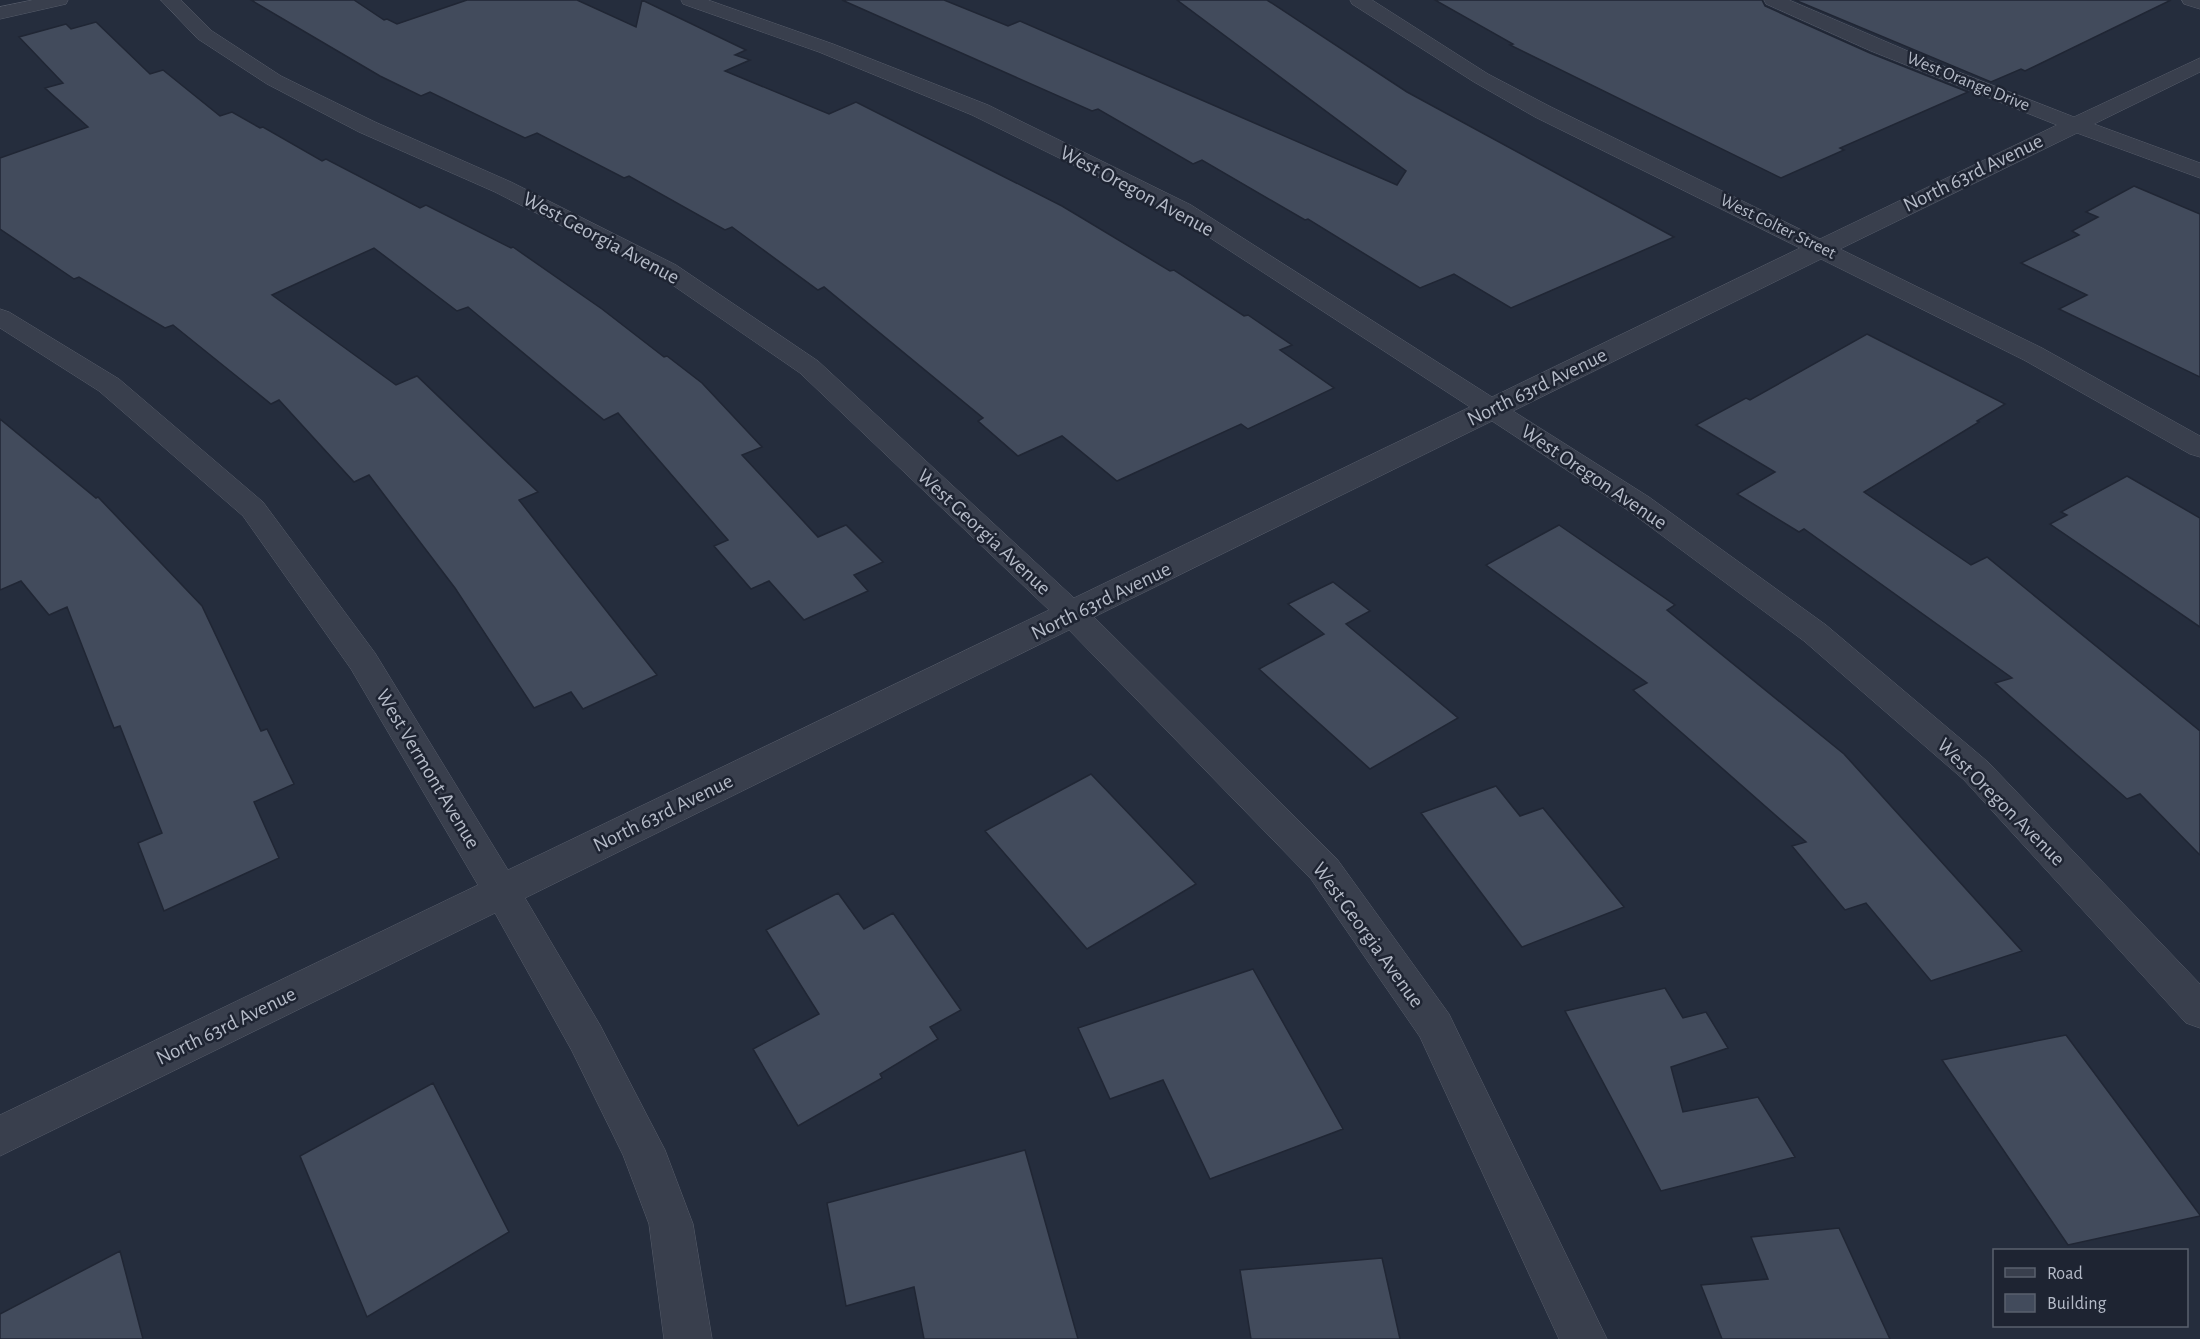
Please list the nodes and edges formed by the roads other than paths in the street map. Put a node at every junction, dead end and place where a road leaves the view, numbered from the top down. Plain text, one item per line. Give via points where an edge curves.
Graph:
1 (59, 0) edge
2 (170, 0) edge
3 (690, 0) edge
4 (1359, 0) edge
5 (1773, 0) edge
6 (2191, 0) edge
7 (2200, 3) edge
8 (0, 13) edge
9 (2200, 64) edge
10 (2073, 124) junction
11 (2200, 171) edge
12 (1822, 248) junction
13 (0, 317) edge
14 (1491, 409) junction
15 (2200, 448) edge
16 (1073, 615) junction
17 (501, 892) junction
18 (2200, 1011) edge
19 (0, 1136) edge
20 (688, 1339) edge
21 (1582, 1339) edge

1 - 8 street
2 - 16 street, West Georgia Avenue via 205,35 274,80 367,127 504,187 667,270 809,367
3 - 14 street, West Oregon Avenue via 826,48 980,110 1183,210
4 - 12 street, West Colter Street via 1481,78 1543,112
5 - 10 street, West Orange Drive
6 - 7 street
9 - 10 street, North 63rd Avenue
10 - 11 street, West Orange Drive
10 - 12 street, North 63rd Avenue
12 - 14 street, North 63rd Avenue
12 - 15 street, West Colter Street via 2033,354
13 - 17 street, West Vermont Avenue via 109,385 253,509 363,661
14 - 16 street, North 63rd Avenue
14 - 18 street, West Oregon Avenue via 1639,504 1815,633 1976,771
16 - 17 street, North 63rd Avenue
16 - 21 street, West Georgia Avenue via 1324,868 1435,1026
17 - 19 street, North 63rd Avenue
17 - 20 street, West Vermont Avenue via 586,1038 643,1150 671,1224

